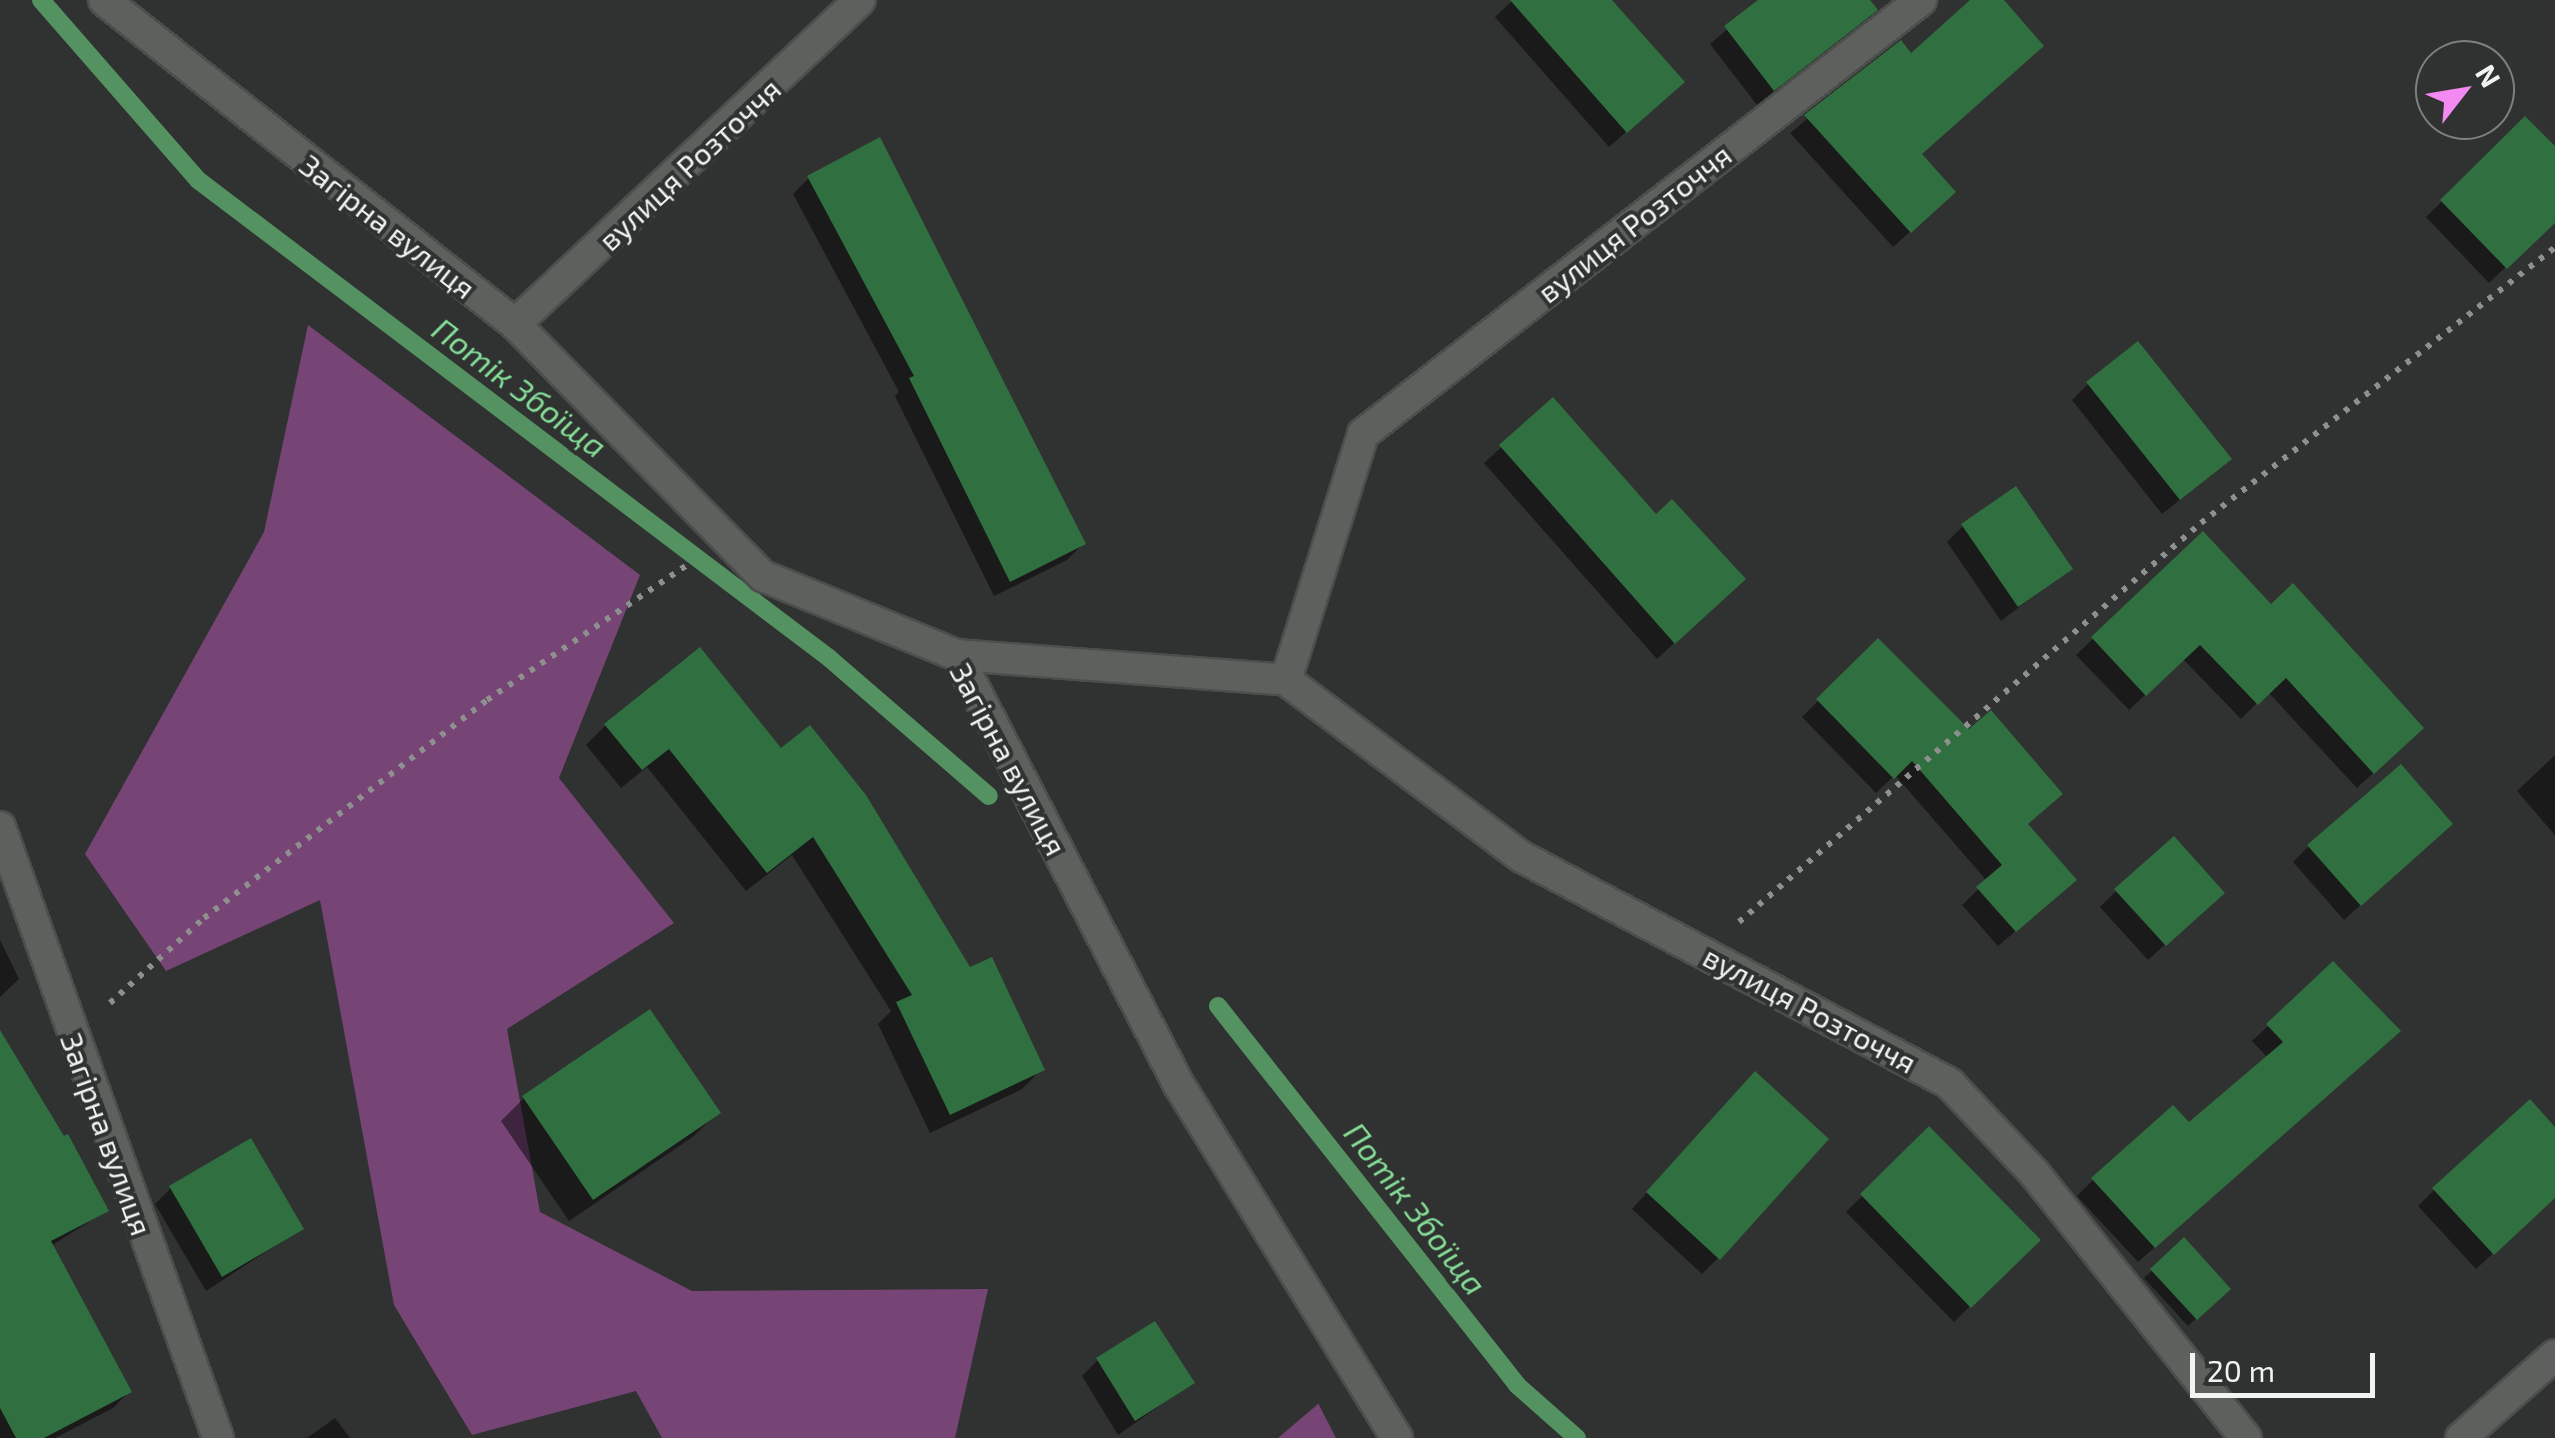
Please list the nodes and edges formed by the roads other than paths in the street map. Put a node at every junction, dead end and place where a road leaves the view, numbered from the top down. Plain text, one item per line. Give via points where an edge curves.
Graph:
1 (104, 0) edge
2 (860, 0) edge
3 (1920, 0) edge
4 (514, 324) junction
5 (957, 654) junction
6 (1286, 680) junction
7 (0, 827) edge
8 (2555, 1355) edge
9 (218, 1438) edge
10 (1397, 1438) edge
11 (2246, 1438) edge
12 (2461, 1438) edge

1 - 4 street, Загірна вулиця
2 - 4 street, вулиця Розточчя
3 - 6 street, вулиця Розточчя via 1363,434
4 - 5 street, Загірна вулиця via 763,576
5 - 6 street
5 - 10 street, Загірна вулиця via 1179,1085
6 - 11 street, вулиця Розточчя via 1522,857 1950,1084 2034,1174
7 - 9 street, Загірна вулиця
8 - 12 street

